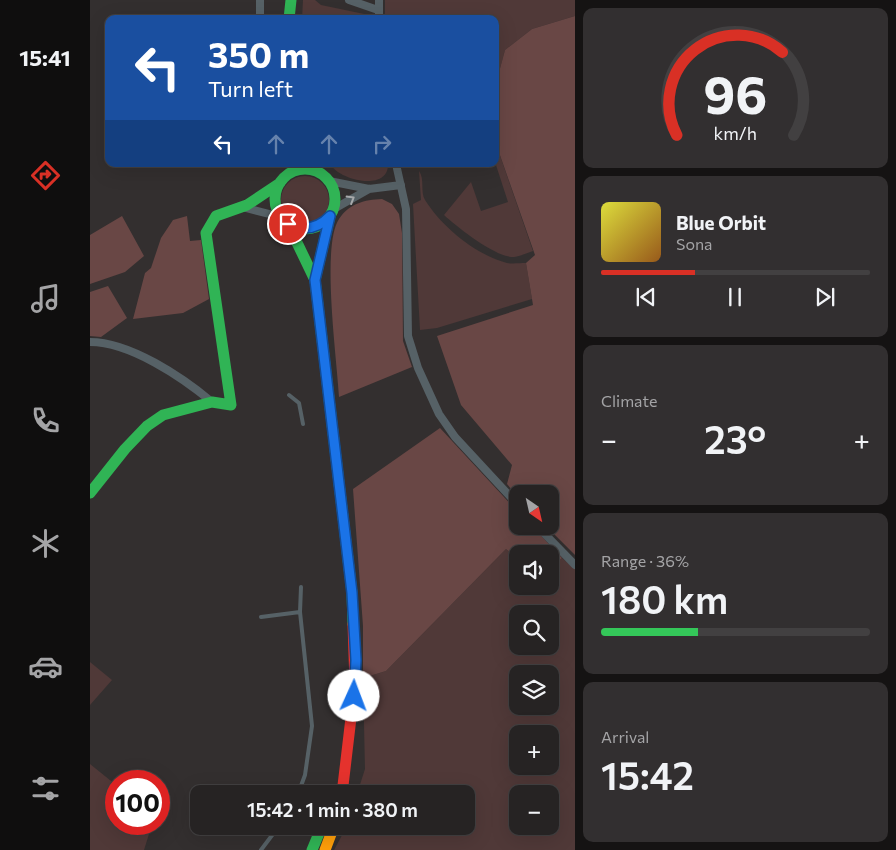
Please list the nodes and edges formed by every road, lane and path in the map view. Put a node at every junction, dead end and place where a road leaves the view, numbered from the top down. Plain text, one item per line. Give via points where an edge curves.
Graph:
1 (260, 0) edge
2 (291, 0) edge
3 (349, 0) edge
4 (379, 0) edge
5 (378, 10) junction
6 (260, 15) edge
7 (289, 15) edge
8 (379, 15) edge
9 (287, 167) edge
10 (318, 167) edge
11 (397, 167) edge
12 (326, 178) junction
13 (283, 179) junction
14 (401, 185) junction
15 (369, 189) junction
16 (242, 207) junction
17 (331, 213) junction
18 (284, 221) junction
19 (315, 280) junction
20 (90, 342) edge
21 (289, 395) dead end
22 (212, 402) junction
23 (303, 424) dead end
24 (90, 493) edge
25 (509, 495) edge
26 (546, 535) edge
27 (575, 564) edge
28 (301, 587) dead end
29 (300, 612) junction
30 (261, 617) dead end
31 (349, 748) junction
32 (301, 785) edge
33 (337, 785) edge
34 (343, 785) edge
35 (272, 835) edge
36 (318, 835) edge
37 (331, 835) edge
38 (261, 850) edge
39 (312, 850) edge
40 (325, 850) edge

1 - 6 street
2 - 7 main road
3 - 5 street
4 - 5 street
5 - 8 street
9 - 13 main road
10 - 12 main road
11 - 14 street
12 - 13 main road via 303,169
12 - 15 street
12 - 17 main road via 334,197
13 - 16 main road
13 - 18 main road via 275,200
14 - 15 street
14 - 25 street via 406,209 408,336 418,368 439,414 455,437
17 -> 15 street
16 - 18 street
16 - 22 main road via 221,212 210,221 206,233 231,405
17 - 18 main road via 321,224 306,229
17 - 19 main road
18 - 19 main road
19 - 31 main road via 354,616 355,684
20 - 22 street via 127,350 188,382
21 - 23 lane via 299,403
22 - 24 main road via 163,415 147,426
26 - 27 street
28 - 29 lane
29 - 30 lane
29 - 32 lane via 312,726
31 - 33 main road
31 - 34 main road
35 - 38 lane
36 - 39 main road
37 - 40 main road

